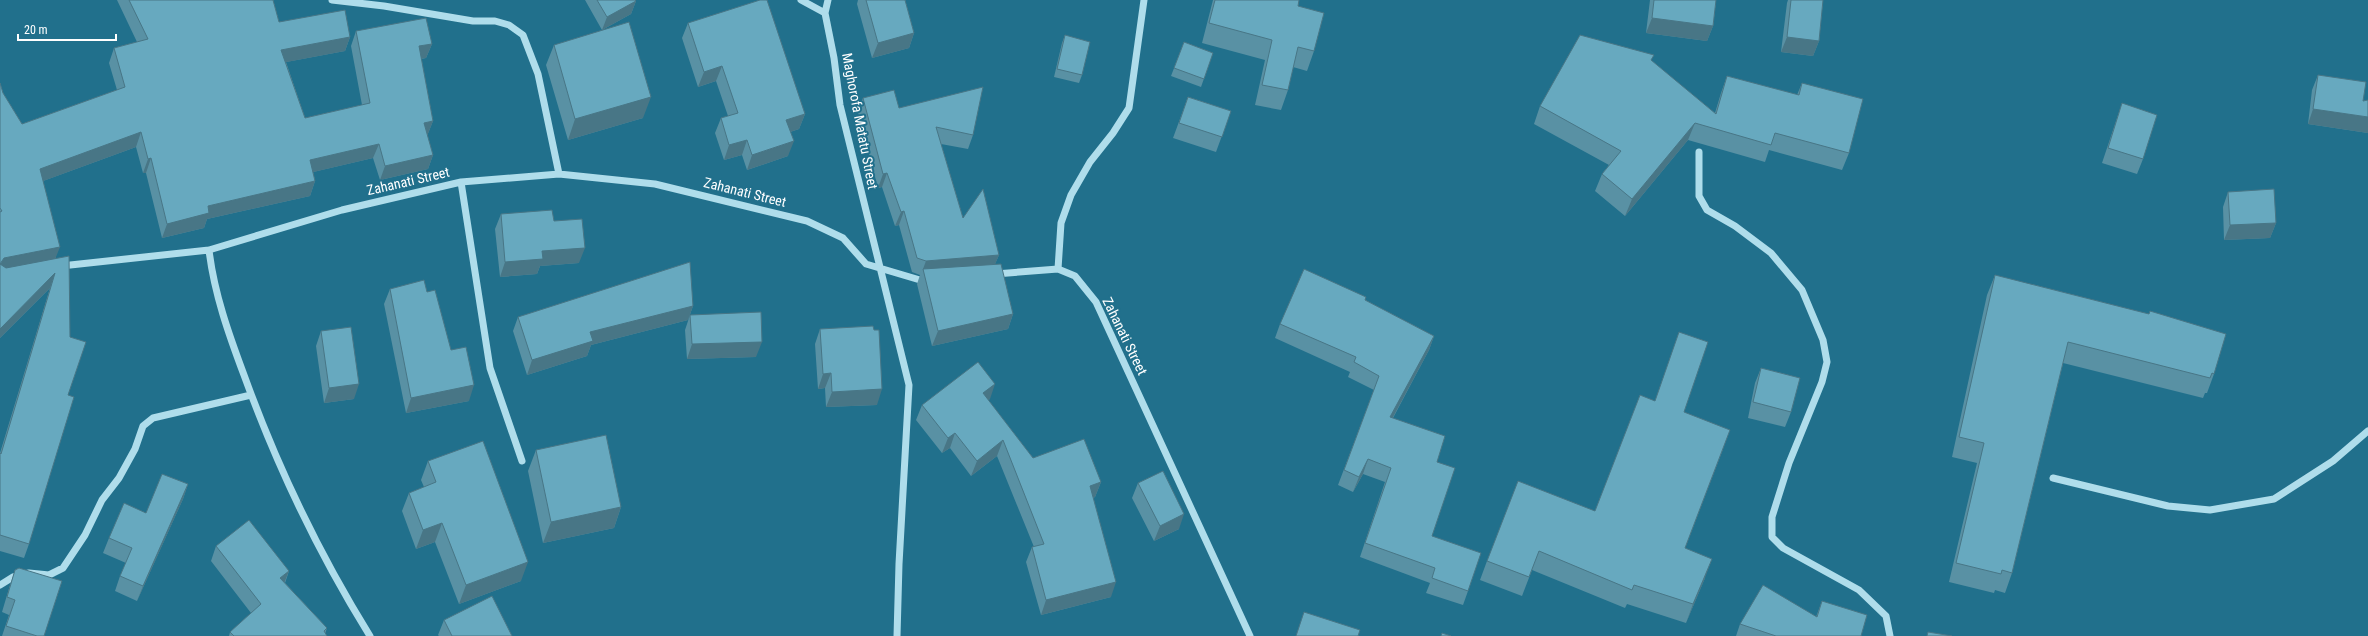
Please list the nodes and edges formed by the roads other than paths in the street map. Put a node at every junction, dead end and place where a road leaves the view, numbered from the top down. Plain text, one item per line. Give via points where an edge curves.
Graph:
1 (332, 0) edge
2 (801, 0) edge
3 (828, 0) edge
4 (1144, 0) edge
5 (825, 13) junction
6 (1699, 152) dead end
7 (559, 174) junction
8 (461, 182) junction
9 (208, 250) junction
10 (52, 268) edge
11 (1058, 269) junction
12 (880, 270) junction
13 (989, 274) edge
14 (935, 279) edge
15 (251, 395) junction
16 (2368, 431) edge
17 (522, 461) dead end
18 (2053, 478) dead end
19 (0, 585) edge
20 (370, 636) edge
21 (897, 636) edge
22 (1250, 636) edge
23 (1890, 636) edge

1 - 7 street via 473,21 495,21 509,25 523,35 538,74
2 - 5 street
3 - 5 street, Maghorofa Matatu Street
4 - 11 street via 1128,108 1114,133 1090,162 1071,195 1061,223
5 - 12 street, Maghorofa Matatu Street via 852,158
6 - 23 street via 1699,196 1707,210 1735,226 1771,253 1802,290 1823,340 1827,362 1822,382 1788,463 1772,517 1772,537 1783,548 1858,590 1886,616
7 - 8 street, Zahanati Street
7 - 12 street, Zahanati Street via 655,184 807,221 843,238 866,264
8 - 9 street, Zahanati Street via 342,210
8 - 17 street via 490,368
9 - 10 street, Zahanati Street
9 - 15 street via 211,272 231,340
11 - 13 street, Zahanati Street
11 - 22 street, Zahanati Street via 1075,276 1096,302
12 - 14 street, Zahanati Street via 920,280
12 - 21 street, Maghorofa Matatu Street via 909,384
15 - 19 street via 153,418 143,426 135,449 119,478 102,500 85,535 63,568 49,575 29,573 13,577
15 - 20 street via 283,472 343,592
16 - 18 street via 2333,461 2274,499 2210,510 2168,506

